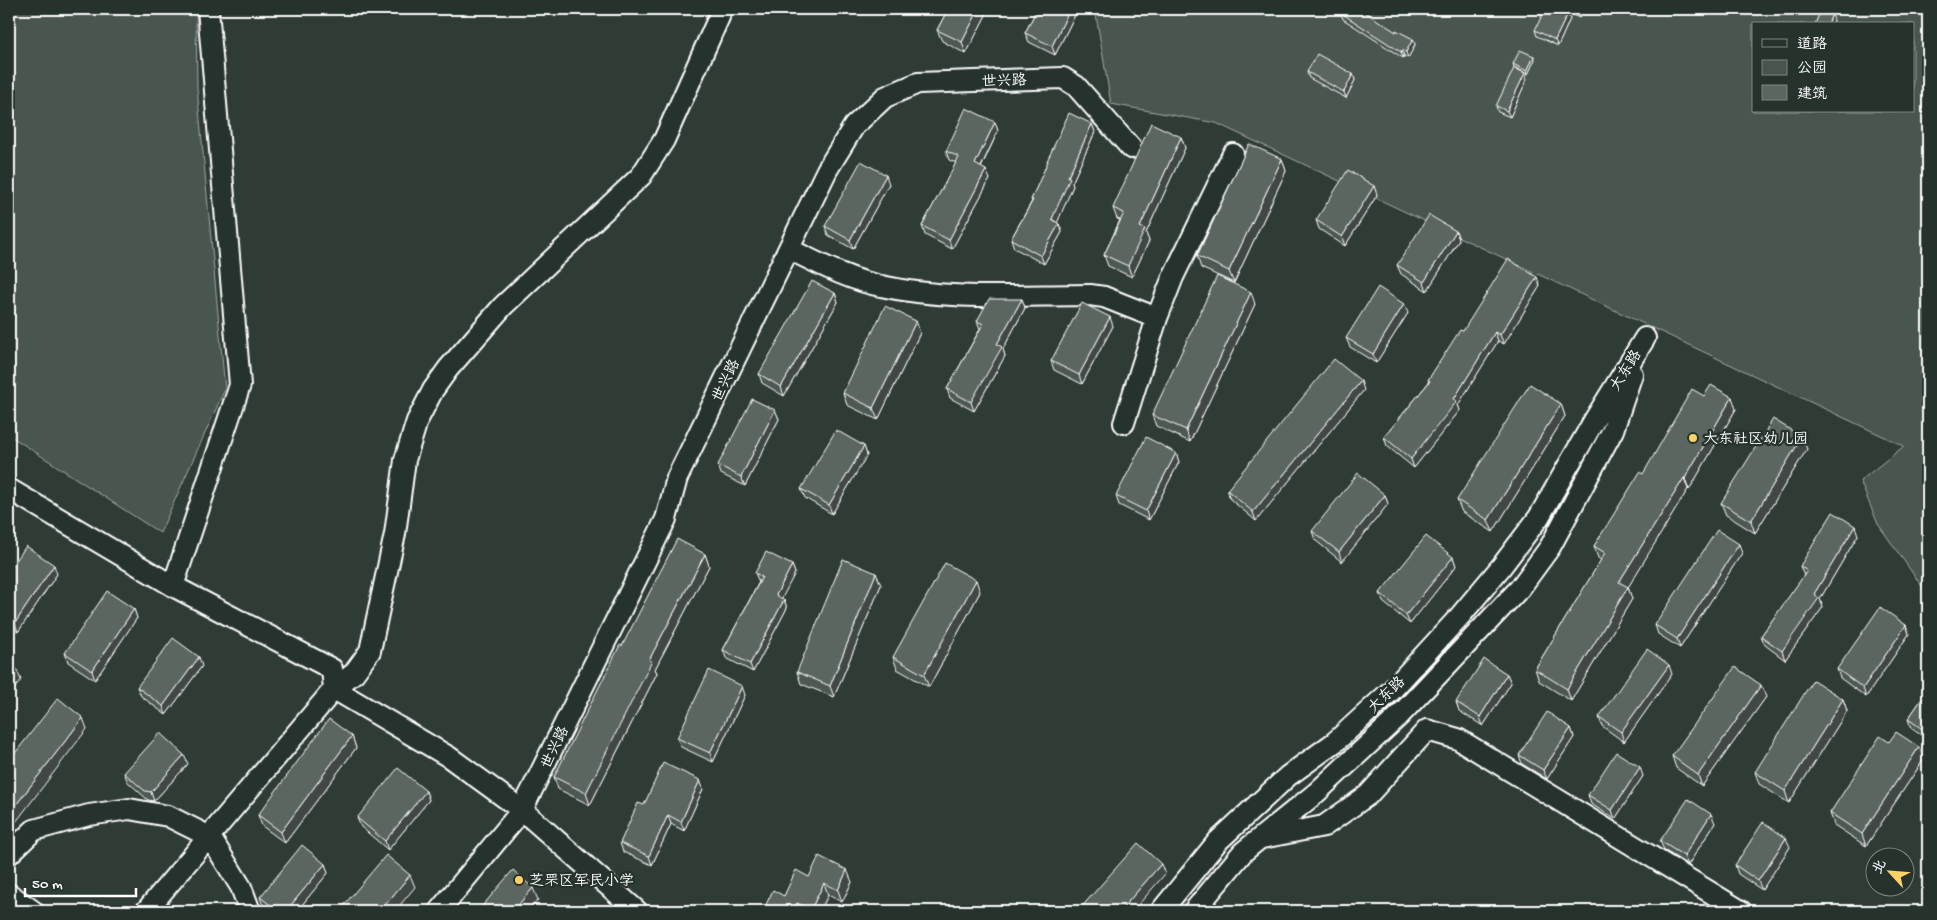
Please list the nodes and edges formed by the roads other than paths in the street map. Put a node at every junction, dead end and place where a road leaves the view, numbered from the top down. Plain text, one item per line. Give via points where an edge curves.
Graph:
1 (208, 9) edge
2 (721, 9) edge
3 (1131, 148) dead end
4 (1233, 154) dead end
5 (789, 249) junction
6 (1157, 318) junction
7 (1124, 423) dead end
8 (9, 489) edge
9 (173, 586) junction
10 (334, 689) junction
11 (522, 810) junction
12 (210, 837) junction
13 (1259, 839) junction
14 (1218, 841) junction
15 (9, 854) edge
16 (9, 894) edge
17 (33, 911) edge
18 (146, 911) edge
19 (250, 911) edge
20 (439, 911) edge
21 (637, 911) edge
22 (1161, 911) edge
23 (1194, 911) edge
24 (1742, 911) edge

1 - 9 street via 240,384
2 - 10 street via 664,140 641,176 503,306 433,390 416,421 405,460 395,534 370,651 354,673
3 - 5 street, 世兴路 via 1076,86 1063,78 918,83 886,97 854,126 827,170
4 - 6 street
5 - 6 street via 847,276 880,286 934,295 1090,295 1104,297
5 - 11 street, 世兴路 via 677,478 666,520
6 - 7 street
8 - 9 street
9 - 10 street via 332,669
10 - 11 street via 449,757
10 - 12 street
11 - 20 street, 世兴路
11 - 21 street
12 - 15 street via 168,816 129,809 90,815 34,830
12 - 18 street
12 - 19 street via 242,887
13 - 14 street
13 - 14 street, 大东路 via 1316,793 1399,716 1520,588 1550,547 1613,430 1645,338 1539,517 1460,616 1392,690 1335,742 1288,776
13 - 23 street, 大东路 via 1243,852
13 - 24 street via 1324,826 1368,795 1427,730 1458,739
14 - 22 street, 大东路
16 - 17 street

